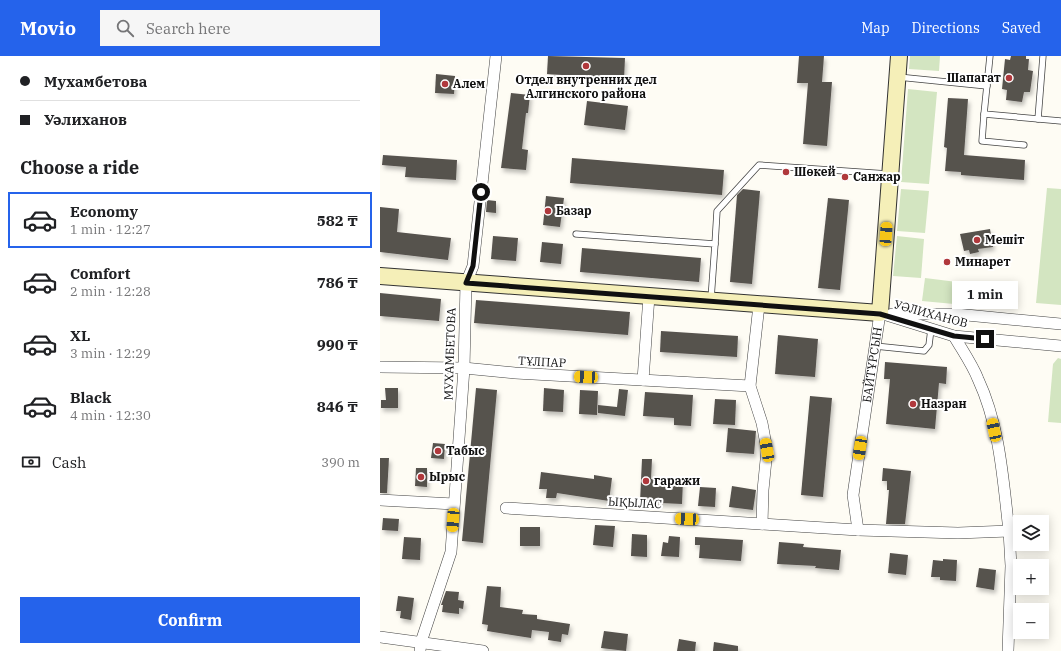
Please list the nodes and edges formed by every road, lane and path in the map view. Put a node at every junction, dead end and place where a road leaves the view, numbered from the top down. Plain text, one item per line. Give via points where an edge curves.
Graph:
1 (496, 56) edge
2 (899, 56) edge
3 (990, 56) edge
4 (1043, 56) edge
5 (898, 77) junction
6 (987, 86) junction
7 (984, 114) junction
8 (1038, 119) junction
9 (1061, 121) edge
10 (1024, 145) dead end
11 (890, 174) junction
12 (576, 234) dead end
13 (714, 244) junction
14 (380, 276) edge
15 (466, 283) junction
16 (649, 296) junction
17 (711, 301) junction
18 (759, 304) junction
19 (880, 314) junction
20 (1061, 324) edge
21 (931, 329) junction
22 (954, 336) junction
23 (875, 346) junction
24 (1061, 346) edge
25 (380, 367) edge
26 (464, 368) junction
27 (643, 380) junction
28 (750, 386) junction
29 (380, 500) edge
30 (454, 504) junction
31 (506, 508) dead end
32 (762, 524) junction
33 (858, 530) junction
34 (1009, 531) junction
35 (380, 637) edge
36 (420, 647) edge
37 (483, 651) edge
38 (1008, 651) edge

1 - 15 street, МУХАМБЕТОВА via 473,266
2 - 5 street, БАЙТҰРСЫН
3 - 6 lane
4 - 8 lane
5 - 6 lane
5 - 11 street, БАЙТҰРСЫН
6 - 7 lane
7 - 8 lane
7 - 10 lane via 982,141
8 - 9 lane
11 - 13 lane via 760,165 717,211
11 - 19 street, БАЙТҰРСЫН
12 - 13 lane
13 - 17 lane
14 - 15 street
15 - 16 street
15 - 26 street, МУХАМБЕТОВА
16 - 17 street
16 - 27 street
17 - 18 street
18 - 19 street
18 - 28 street
19 - 20 street, УӘЛИХАНОВ via 956,314
19 - 21 street, УӘЛИХАНОВ
19 - 23 street, БАЙТҰРСЫН
21 - 22 street, УӘЛИХАНОВ
21 - 23 lane via 930,345 924,351
22 - 24 street, УӘЛИХАНОВ
22 - 34 street via 978,379 992,417
23 - 33 street, БАЙТҰРСЫН via 853,495
25 - 26 street, ТҰЛПАР
26 - 27 street, ТҰЛПАР
26 - 30 street, МУХАМБЕТОВА
27 - 28 street, ТҰЛПАР
28 - 32 street via 762,423 767,450 762,490
29 - 30 street
30 - 36 street, МУХАМБЕТОВА via 451,552
31 - 32 street, ЫҚЫЛАС
32 - 33 street, ЫҚЫЛАС
33 - 34 street, ЫҚЫЛАС via 958,533
34 - 38 street via 1011,566
35 - 36 street
36 - 37 street

